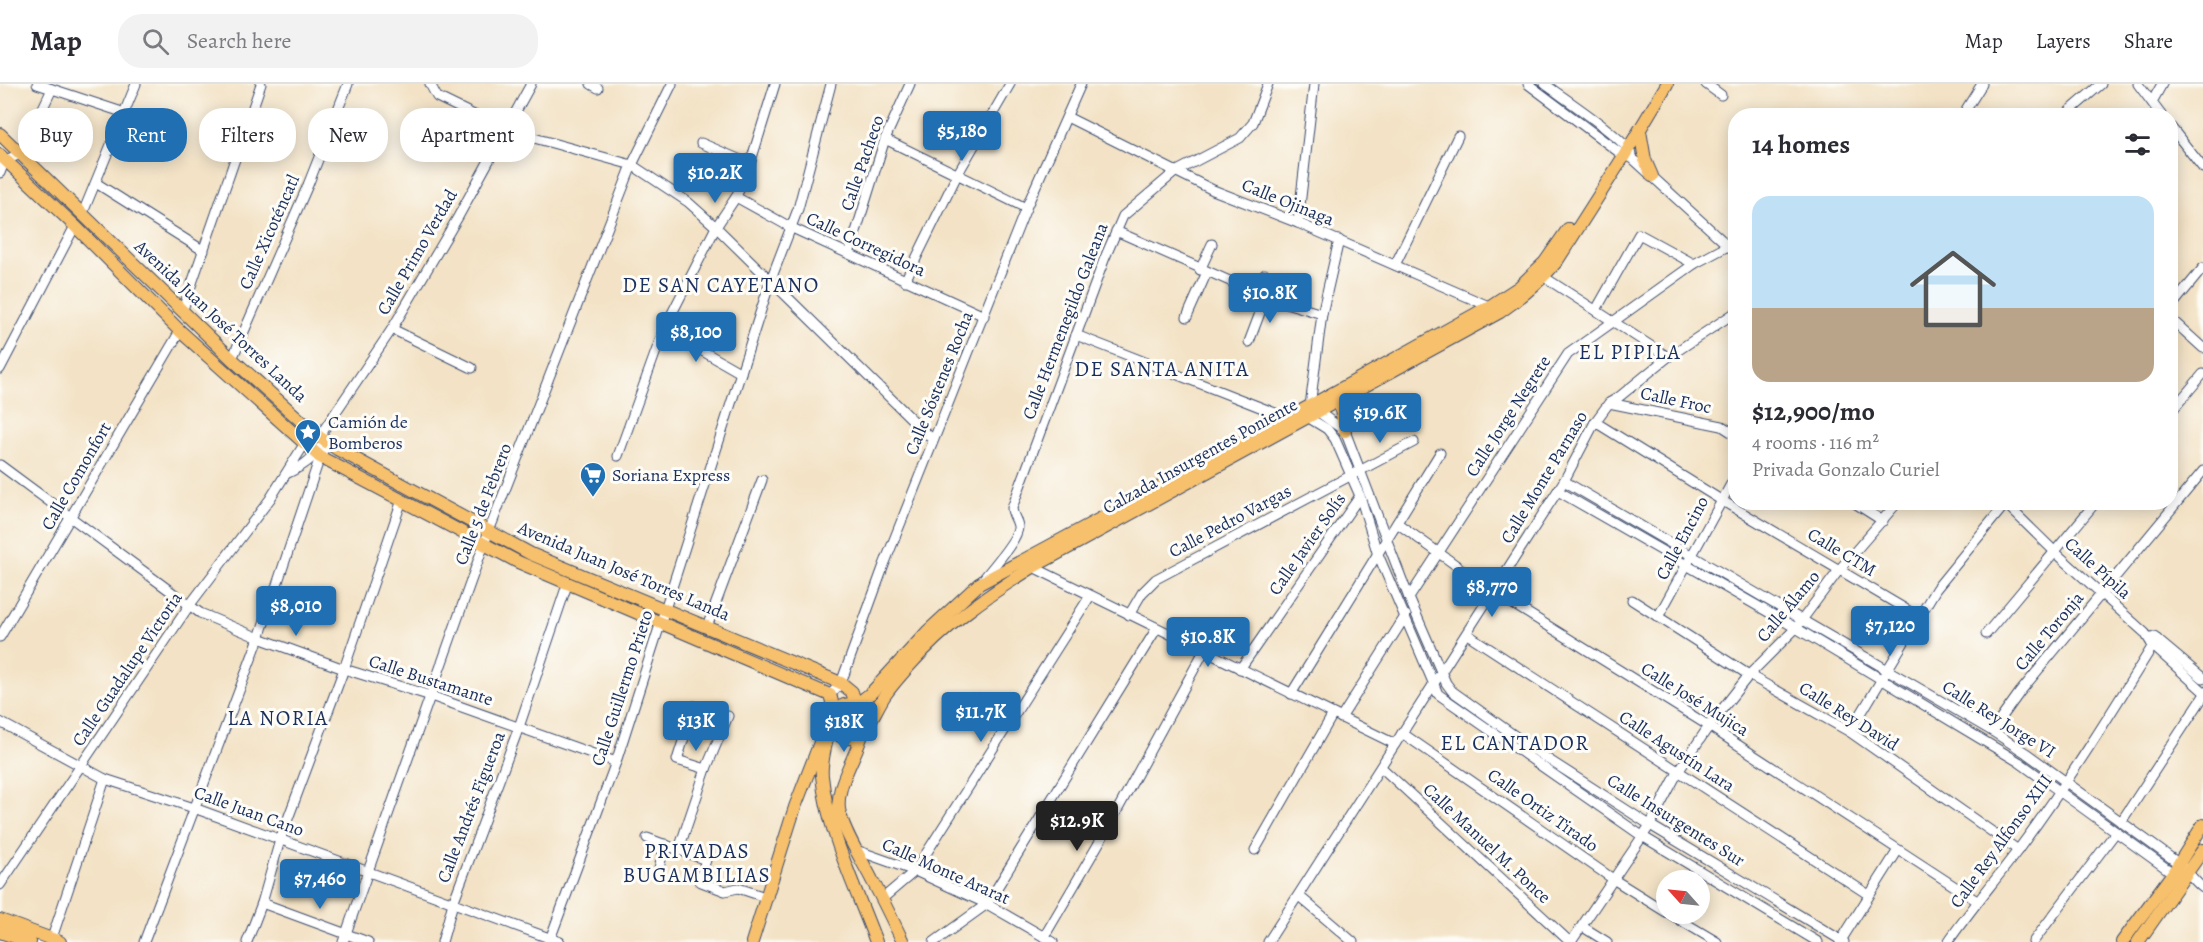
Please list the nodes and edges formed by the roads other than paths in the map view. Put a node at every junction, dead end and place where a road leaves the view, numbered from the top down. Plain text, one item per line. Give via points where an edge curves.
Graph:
1 (37, 84) edge
2 (136, 84) edge
3 (261, 84) edge
4 (348, 84) edge
5 (430, 84) edge
6 (531, 84) edge
7 (672, 84) edge
8 (776, 84) edge
9 (831, 84) edge
10 (910, 84) edge
11 (1010, 84) edge
12 (1081, 84) edge
13 (1268, 84) edge
14 (1314, 84) edge
15 (1528, 84) edge
16 (1545, 84) edge
17 (1658, 84) edge
18 (1667, 84) edge
19 (1706, 84) edge
20 (1982, 84) edge
21 (2102, 84) edge
22 (2138, 84) edge
23 (2162, 84) edge
24 (52, 89) junction
25 (1721, 95) dead end
26 (2152, 102) junction
27 (1650, 105) junction
28 (43, 108) edge
29 (110, 108) edge
30 (127, 108) edge
31 (460, 108) edge
32 (517, 108) edge
33 (1967, 108) edge
34 (2074, 108) edge
35 (2156, 108) edge
36 (1067, 117) junction
37 (1640, 131) junction
38 (0, 134) edge
39 (1458, 136) dead end
40 (2178, 136) edge
41 (535, 138) edge
42 (885, 139) junction
43 (701, 143) dead end
44 (18, 151) edge
45 (1625, 152) junction
46 (18, 154) edge
47 (3, 157) edge
48 (105, 161) edge
49 (29, 162) edge
50 (488, 162) edge
51 (750, 164) junction
52 (632, 165) junction
53 (2203, 168) edge
54 (1175, 172) junction
55 (0, 173) edge
56 (957, 175) junction
57 (1652, 176) junction
58 (96, 183) junction
59 (736, 197) junction
60 (1026, 208) junction
61 (82, 215) junction
62 (1298, 223) junction
63 (1575, 225) junction
64 (75, 226) junction
65 (716, 227) junction
66 (790, 227) junction
67 (1116, 231) junction
68 (1339, 240) junction
69 (1212, 244) dead end
70 (1728, 246) joint
71 (204, 251) junction
72 (849, 254) junction
73 (1694, 264) junction
74 (1395, 266) junction
75 (2203, 268) edge
76 (1203, 271) junction
77 (1265, 274) dead end
78 (1544, 277) junction
79 (905, 281) junction
80 (770, 282) junction
81 (1262, 295) junction
82 (2178, 298) edge
83 (1495, 309) junction
84 (1596, 310) junction
85 (183, 312) junction
86 (1322, 314) junction
87 (984, 316) junction
88 (1187, 317) dead end
89 (1728, 317) edge
90 (1613, 323) junction
91 (2178, 325) edge
92 (392, 329) junction
93 (664, 329) junction
94 (180, 331) junction
95 (1076, 335) junction
96 (1249, 342) dead end
97 (2203, 348) edge
98 (1668, 357) junction
99 (232, 359) junction
100 (472, 368) dead end
101 (0, 369) edge
102 (741, 373) junction
103 (2203, 374) edge
104 (1339, 400) junction
105 (1609, 403) junction
106 (2178, 404) edge
107 (1309, 412) junction
108 (1288, 418) junction
109 (1595, 422) junction
110 (1728, 430) edge
111 (1345, 431) junction
112 (322, 437) junction
113 (933, 440) junction
114 (1414, 442) dead end
115 (305, 443) junction
116 (1440, 453) dead end
117 (318, 455) junction
118 (618, 456) dead end
119 (0, 465) edge
120 (2203, 471) edge
121 (1355, 473) junction
122 (286, 475) junction
123 (762, 480) dead end
124 (1564, 481) junction
125 (1728, 488) edge
126 (1558, 491) junction
127 (1360, 496) junction
128 (402, 500) junction
129 (1721, 500) junction
130 (2178, 501) edge
131 (1728, 504) edge
132 (1738, 510) edge
133 (1866, 510) edge
134 (1891, 510) edge
135 (2000, 510) edge
136 (2013, 510) edge
137 (2089, 510) edge
138 (2170, 510) edge
139 (71, 518) junction
140 (1883, 520) junction
141 (1397, 523) junction
142 (490, 531) junction
143 (1386, 538) junction
144 (484, 544) junction
145 (1377, 552) junction
146 (1439, 552) junction
147 (2055, 552) junction
148 (1689, 560) junction
149 (1033, 567) junction
150 (1839, 570) junction
151 (568, 582) junction
152 (979, 584) junction
153 (1492, 591) junction
154 (2102, 592) junction
155 (1090, 596) junction
156 (1409, 598) junction
157 (1632, 600) dead end
158 (189, 606) junction
159 (666, 609) junction
160 (1130, 615) junction
161 (1406, 615) junction
162 (1658, 617) junction
163 (1919, 617) junction
164 (1802, 619) junction
165 (662, 622) junction
166 (706, 627) junction
167 (1157, 628) junction
168 (1796, 628) junction
169 (937, 629) junction
170 (1467, 634) junction
171 (1986, 634) dead end
172 (0, 637) edge
173 (259, 638) junction
174 (2155, 643) junction
175 (1204, 651) junction
176 (344, 669) junction
177 (1240, 669) junction
178 (1442, 674) junction
179 (1749, 675) junction
180 (1884, 676) junction
181 (2203, 678) edge
182 (841, 683) junction
183 (1434, 686) junction
184 (2203, 691) edge
185 (1291, 694) junction
186 (830, 695) junction
187 (431, 696) junction
188 (2203, 697) edge
189 (856, 705) junction
190 (694, 706) dead end
191 (728, 716) dead end
192 (1337, 716) junction
193 (830, 721) junction
194 (0, 722) edge
195 (1708, 726) junction
196 (519, 728) junction
197 (863, 729) junction
198 (1992, 731) junction
199 (1850, 732) junction
200 (1402, 734) junction
201 (1395, 744) junction
202 (616, 762) junction
203 (81, 766) junction
204 (1381, 767) junction
205 (706, 769) junction
206 (1678, 772) junction
207 (105, 779) junction
208 (2065, 781) junction
209 (2059, 790) junction
210 (194, 808) junction
211 (2121, 822) junction
212 (1650, 825) junction
213 (2203, 825) edge
214 (2116, 832) junction
215 (1642, 836) junction
216 (647, 838) dead end
217 (280, 840) junction
218 (665, 844) junction
219 (679, 849) junction
220 (856, 850) junction
221 (1255, 850) dead end
222 (1898, 850) junction
223 (2018, 850) junction
224 (2203, 850) edge
225 (660, 868) dead end
226 (915, 871) junction
227 (368, 873) junction
228 (2183, 874) junction
229 (1613, 879) junction
230 (0, 885) edge
231 (2203, 888) edge
232 (1869, 895) junction
233 (1299, 896) junction
234 (768, 898) junction
235 (882, 898) junction
236 (1977, 901) junction
237 (262, 903) junction
238 (453, 903) junction
239 (987, 904) junction
240 (1656, 906) edge
241 (0, 920) edge
242 (1687, 924) edge
243 (1583, 927) junction
244 (1, 933) edge
245 (1044, 937) junction
246 (344, 938) edge
247 (56, 940) edge
248 (553, 941) edge
249 (1842, 941) edge
250 (30, 942) edge
251 (144, 942) edge
252 (247, 942) edge
253 (368, 942) edge
254 (442, 942) edge
255 (752, 942) edge
256 (876, 942) edge
257 (903, 942) edge
258 (934, 942) edge
259 (1053, 942) edge
260 (1268, 942) edge
261 (1353, 942) edge
262 (1571, 942) edge
263 (1607, 942) edge
264 (1717, 942) edge
265 (1818, 942) edge
266 (1948, 942) edge
267 (2033, 942) edge
268 (2122, 942) edge
269 (2138, 942) edge

1 - 24 street
2 - 30 street
3 - 71 street
4 - 99 street, Calle Xicoténcatl
5 - 31 street via 438,97
6 - 32 street, Calle Primo Verdad
7 - 52 street, Calle 5 de Febrero
8 - 51 street
9 - 66 street, Calle Guillermo Prieto
10 - 42 street, Calle Pacheco
11 - 56 street
12 - 36 street, Calle Sóstenes Rocha
13 - 54 street, Calle Hermenegildo Galeana via 1253,123 1240,138
14 - 62 street
15 - 45 street
16 - 45 street
17 - 27 main road, Calzada Insurgentes Poniente
18 - 27 main road, Calzada Insurgentes Poniente
19 - 25 street
20 - 33 street
21 - 34 street
22 - 26 street
23 - 26 street
24 - 28 street
24 - 29 street
26 - 35 street
27 - 37 main road, Calzada Insurgentes Poniente
27 - 45 main road, Calzada Insurgentes Poniente
36 - 54 street, Calle Ojinaga
36 - 60 street, Calle Sóstenes Rocha
37 - 45 main road, Calzada Insurgentes Poniente
37 - 57 main road
38 - 44 main road, Avenida Juan José Torres Landa
39 - 74 street
40 - 53 street
41 - 52 street
42 - 56 street
42 - 72 street, Calle Pacheco
43 - 51 street
45 - 57 street
45 - 63 main road, Calzada Insurgentes Poniente
46 - 47 street
47 - 55 street
47 - 64 main road, Avenida Juan José Torres Landa
48 - 58 street
49 - 61 main road, Avenida Juan José Torres Landa
50 - 92 street, Calle Primo Verdad
51 - 59 street
52 - 65 street via 688,202
52 - 142 street, Calle 5 de Febrero
54 - 62 street, Calle Ojinaga
54 - 67 street, Calle Hermenegildo Galeana via 1124,216
56 - 60 street
56 - 79 street
57 - 70 street
58 - 61 street
58 - 71 street
59 - 65 street
59 - 66 street, Calle Corregidora
60 - 87 street, Calle Sóstenes Rocha
61 - 85 main road, Avenida Juan José Torres Landa
62 - 68 street, Calle Ojinaga
63 - 78 main road, Calzada Insurgentes Poniente
63 - 83 main road, Calzada Insurgentes Poniente via 1545,262
64 - 94 main road, Avenida Juan José Torres Landa
64 - 101 street
65 - 80 street
65 - 93 street
66 - 72 street, Calle Corregidora
66 - 80 street, Calle Guillermo Prieto
67 - 76 street
67 - 95 street, Calle Hermenegildo Galeana
68 - 74 street, Calle Ojinaga
68 - 86 street
69 - 76 street
70 - 73 street, Calle Jorge Negrete
71 - 85 street
72 - 79 street, Calle Corregidora
73 - 84 street via 1639,234
73 - 90 street, Calle Jorge Negrete
74 - 83 street, Calle Ojinaga
75 - 82 street
76 - 81 street
76 - 88 street
77 - 81 street
78 - 83 main road, Calzada Insurgentes Poniente via 1525,295
78 - 84 street
79 - 87 street, Calle Corregidora
80 - 102 street, Calle Guillermo Prieto
80 - 113 street
81 - 86 street
81 - 96 street
83 - 104 main road, Calzada Insurgentes Poniente
83 - 107 main road, Calzada Insurgentes Poniente
84 - 90 street
85 - 99 main road, Avenida Juan José Torres Landa
86 - 107 street
87 - 113 street, Calle Sóstenes Rocha
89 - 98 street, Calle Monte Parnaso
90 - 98 street
90 - 146 street, Calle Jorge Negrete via 1568,354
91 - 97 street
92 - 100 street
92 - 112 street, Calle Primo Verdad
93 - 102 street
93 - 118 street
94 - 115 main road, Avenida Juan José Torres Landa
94 - 139 street, Calle Comonfort
95 - 108 street
95 - 152 street, Calle Hermenegildo Galeana via 1012,508 1017,535
98 - 105 street, Calle Monte Parnaso
99 - 112 main road, Avenida Juan José Torres Landa
102 - 159 street, Calle Guillermo Prieto
103 - 106 street
104 - 107 main road, Calzada Insurgentes Poniente
104 - 111 main road
105 - 109 street, Calle Monte Parnaso
105 - 110 street, Calle Froc
107 - 108 main road, Calzada Insurgentes Poniente
107 - 111 street
107 - 121 street via 1335,439
107 - 149 main road, Calzada Insurgentes Poniente
108 - 152 main road, Calzada Insurgentes Poniente
109 - 124 street, Calle Monte Parnaso
109 - 129 street, Calle CTM
111 - 121 street
112 - 115 street, Calle Guadalupe Victoria
112 - 117 street, Calle Guadalupe Victoria
112 - 142 main road, Avenida Juan José Torres Landa
113 - 182 street, Calle Sóstenes Rocha
114 - 121 street, Calle Pedro Vargas
115 - 117 main road, Avenida Juan José Torres Landa
115 - 122 street, Calle Guadalupe Victoria
116 - 141 street
117 - 122 street, Calle Guadalupe Victoria
117 - 128 main road, Avenida Juan José Torres Landa
117 - 173 street
119 - 139 street, Calle Bustamante
120 - 130 street, Calle Toronja
121 - 127 street
121 - 143 street, Calle Insurgentes Sur
121 - 160 street, Calle Pedro Vargas via 1156,579 1142,593
122 - 158 street, Calle Guadalupe Victoria
123 - 166 street
124 - 126 street, Calle Monte Parnaso
124 - 148 street, Calle Rey Jorge VI
125 - 129 street, Calle Encino
126 - 148 street, Calle Rey Jorge VI
126 - 153 street, Calle Monte Parnaso
127 - 145 street
127 - 177 street, Calle Javier Solís
128 - 144 main road, Avenida Juan José Torres Landa
128 - 176 street
129 - 131 street, Calle CTM
129 - 148 street, Calle Encino
132 - 150 street, Calle CTM
133 - 140 street
134 - 140 street, Calle Álamo
135 - 163 street via 1936,589
136 - 147 street, Calle Pípila
137 - 147 street
138 - 154 street, Calle Toronja
139 - 158 street, Calle Bustamante
139 - 172 street, Calle Comonfort
140 - 150 street, Calle Álamo
141 - 143 street
141 - 146 street, Calle José Mujica
142 - 144 street, Calle 5 de Febrero
142 - 159 main road, Avenida Juan José Torres Landa via 531,554
143 - 145 street
143 - 156 street, Calle Insurgentes Sur
144 - 151 main road, Avenida Juan José Torres Landa
144 - 187 street, Calle 5 de Febrero
145 - 161 street
145 - 185 street
146 - 153 street, Calle José Mujica
146 - 156 street, Calle Jorge Negrete
147 - 154 street, Calle Pípila
147 - 171 street
148 - 162 street, Calle Encino
148 - 164 street, Calle Rey Jorge VI
148 - 168 street, Calle Rey Jorge VI
149 - 155 street
149 - 169 main road, Calzada Insurgentes Poniente
150 - 163 street, Calle CTM
150 - 164 street, Calle Álamo
151 - 165 main road, Avenida Juan José Torres Landa
151 - 196 street, Calle Andrés Figueroa
152 - 169 main road, Calzada Insurgentes Poniente
153 - 170 street, Calle Monte Parnaso
153 - 195 street, Calle José Mujica
154 - 174 street, Calle Pípila
154 - 198 street, Calle Toronja
155 - 160 street
155 - 226 street
156 - 178 street, Calle Insurgentes Sur
157 - 162 street, Calle Rey David
158 - 173 street, Calle Bustamante
158 - 203 street, Calle Guadalupe Victoria
159 - 165 street, Calle Guillermo Prieto
159 - 166 main road, Avenida Juan José Torres Landa
160 - 167 street
161 - 183 street
161 - 192 street
162 - 179 street, Calle Rey David
163 - 180 street
164 - 168 street, Calle Álamo
164 - 180 street, Calle Rey Jorge VI
165 - 186 main road, Avenida Juan José Torres Landa
165 - 202 street, Calle Guillermo Prieto
166 - 182 main road, Avenida Juan José Torres Landa
167 - 175 street
167 - 239 street
168 - 179 street, Calle Álamo
168 - 180 street, Calle Rey Jorge VI
169 - 189 main road, Calzada Insurgentes Poniente
169 - 197 main road, Calzada Insurgentes Poniente
170 - 178 street, Calle Monte Parnaso
170 - 206 street, Calle Agustín Lara
173 - 176 street, Calle Bustamante
173 - 210 street
174 - 181 street
174 - 184 street
174 - 208 street, Calle Rey Alfonso XIII
175 - 177 street
175 - 245 street
176 - 187 street, Calle Bustamante
176 - 217 street
177 - 185 street
178 - 183 street, Calle Monte Parnaso
178 - 212 street, Calle Insurgentes Sur via 1452,692
179 - 195 street, Calle Álamo
179 - 199 street, Calle Rey David
180 - 198 street, Calle Rey Jorge VI
180 - 199 street
180 - 209 street, Calle Rey Jorge VI
182 - 186 street, Calle Sóstenes Rocha
182 - 189 main road via 852,692
183 - 200 street, Calle Monte Parnaso
183 - 215 street via 1446,701
185 - 192 street
186 - 193 main road
187 - 196 street, Calle Bustamante
187 - 227 street, Calle 5 de Febrero
188 - 211 street
189 - 193 main road via 840,705
189 - 197 main road via 864,715
190 - 205 street via 677,760
191 - 205 street
192 - 201 street
192 - 221 street
193 - 197 main road via 841,737 850,738
193 - 234 main road via 809,767
193 - 256 main road via 821,764 825,798
194 - 203 street, Calle Juan Cano
195 - 206 street, Calle Álamo
195 - 222 street, Calle José Mujica
196 - 202 street, Calle Bustamante
196 - 238 street, Calle Andrés Figueroa
197 - 220 main road, Calzada Insurgentes Poniente via 840,792 839,808
198 - 208 street, Calle Rey Jorge VI
199 - 223 street, Calle Rey David
200 - 201 street, Calle Monte Parnaso
200 - 229 street, Calle Ortiz Tirado
201 - 204 street, Calle Monte Parnaso
202 - 248 street, Calle Guillermo Prieto
203 - 207 street, Calle Juan Cano
203 - 230 street, Calle Guadalupe Victoria
204 - 233 street, Calle Monte Parnaso
204 - 262 street, Calle Manuel M. Ponce
205 - 219 street
206 - 212 street, Calle Álamo
206 - 232 street, Calle Agustín Lara
207 - 210 street, Calle Juan Cano
207 - 247 street
208 - 209 street, Calle Rey Alfonso XIII
208 - 211 street, Calle Rey Jorge VI
209 - 214 street, Calle Rey Jorge VI
209 - 223 street, Calle Rey Alfonso XIII
210 - 217 street, Calle Juan Cano
210 - 251 street
211 - 228 street, Calle Rey Jorge VI
212 - 215 street, Calle Álamo
212 - 249 street, Calle Insurgentes Sur
213 - 228 main road
214 - 228 street, Calle Rey Jorge VI
214 - 267 street
215 - 229 street, Calle Álamo
215 - 265 street
216 - 218 street
217 - 227 street, Calle Juan Cano
217 - 237 street
218 - 219 street
218 - 225 street
219 - 234 street via 706,860 699,881 726,891 738,888
220 - 226 street, Calle Monte Ararat
220 - 235 main road, Calzada Insurgentes Poniente
222 - 232 street
222 - 236 street, Calle José Mujica
223 - 236 street, Calle Rey Alfonso XIII
224 - 228 main road
226 - 235 street
226 - 239 street, Calle Monte Ararat
227 - 238 street, Calle Juan Cano
227 - 246 street, Calle 5 de Febrero
228 - 231 street
228 - 268 main road
228 - 269 main road
229 - 240 street, Calle Ortiz Tirado
229 - 243 street, Calle Álamo
232 - 249 street
233 - 260 street, Calle Monte Parnaso
233 - 261 street
234 - 255 main road
235 - 257 main road, Calzada Insurgentes Poniente
236 - 266 street, Calle Rey Alfonso XIII
237 - 246 street
237 - 252 street
238 - 248 street, Calle Juan Cano
238 - 254 street, Calle Andrés Figueroa
239 - 245 street, Calle Monte Ararat
239 - 258 street
241 - 247 main road
242 - 264 street, Calle Ortiz Tirado
243 - 262 street, Calle Álamo
243 - 263 street
244 - 250 main road
245 - 259 street, Calle Monte Ararat
246 - 253 street

